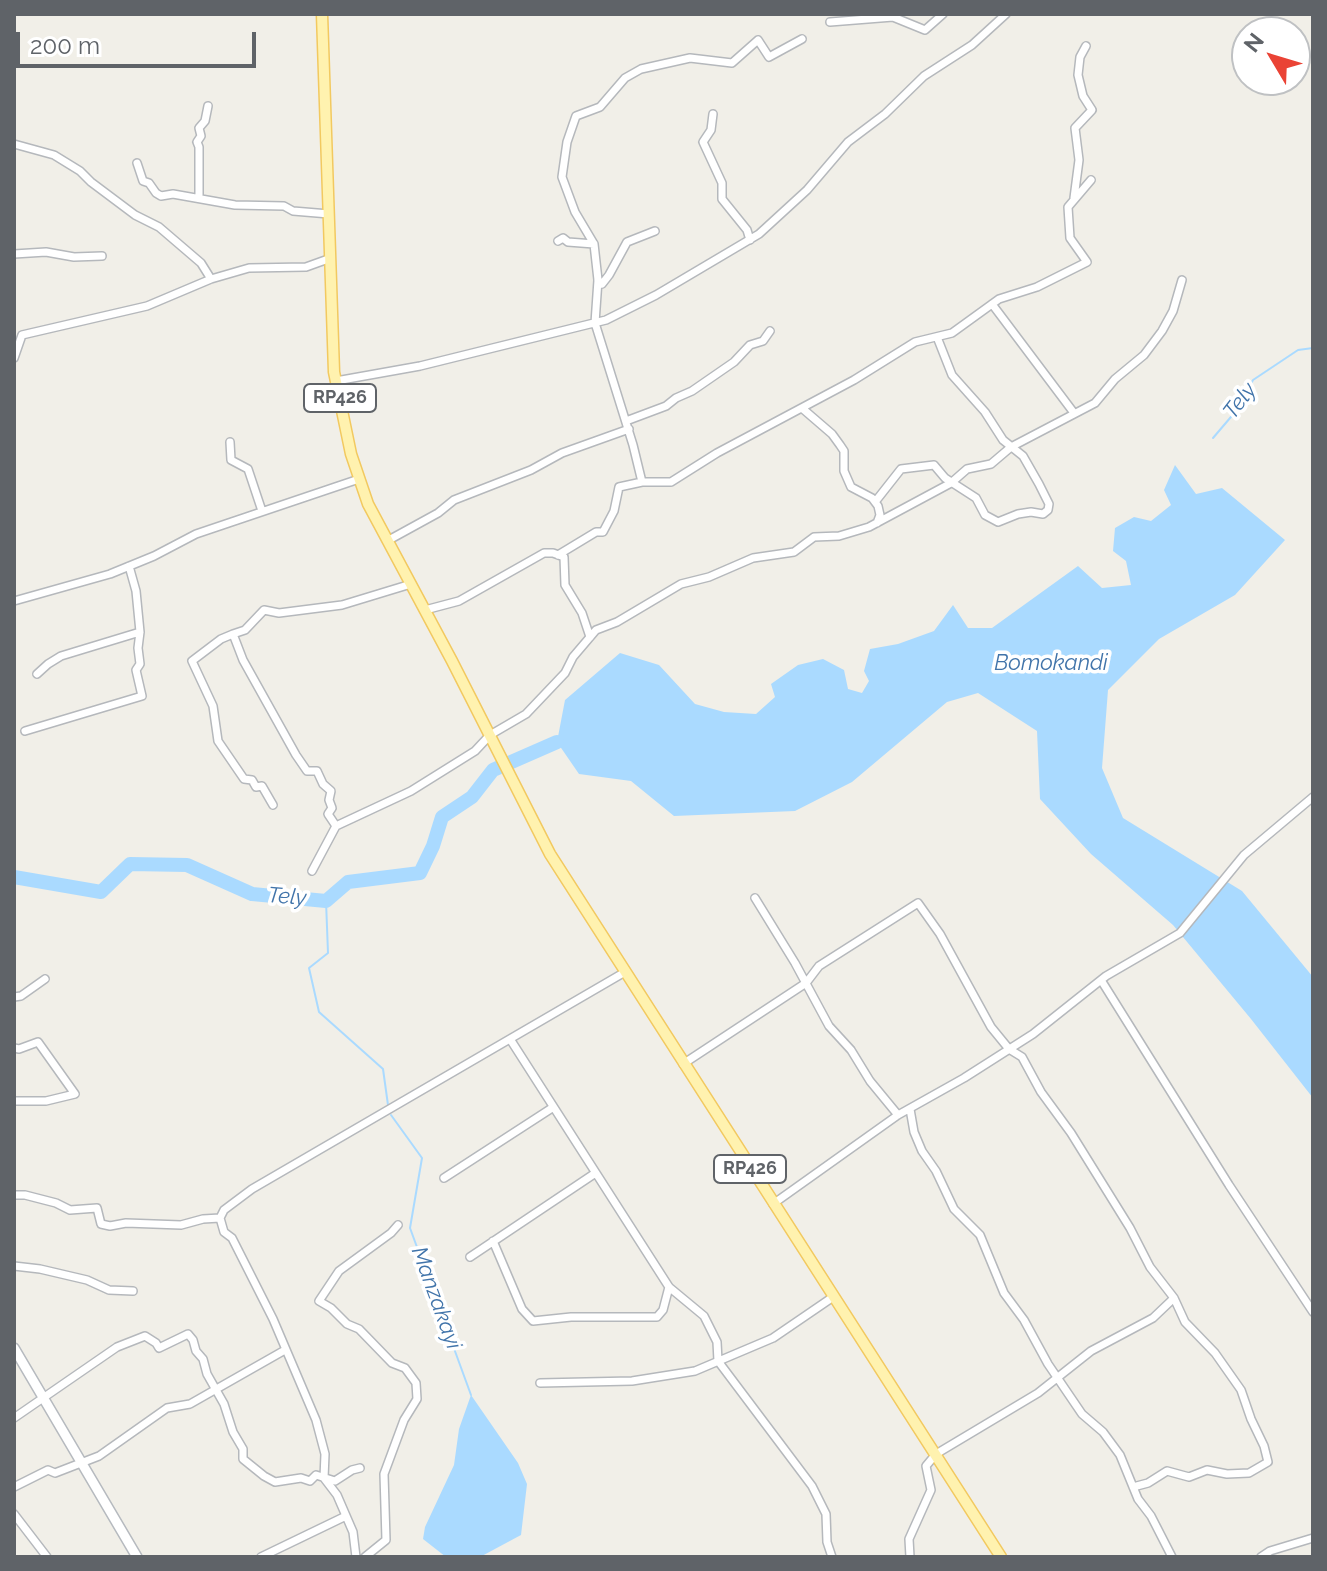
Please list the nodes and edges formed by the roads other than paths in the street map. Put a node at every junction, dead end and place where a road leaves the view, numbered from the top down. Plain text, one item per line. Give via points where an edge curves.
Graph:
1 (322, 14) edge
2 (943, 14) edge
3 (1006, 14) edge
4 (830, 22) dead end
5 (802, 39) dead end
6 (1086, 46) dead end
7 (208, 106) dead end
8 (713, 114) dead end
9 (14, 144) edge
10 (137, 163) dead end
11 (1091, 180) dead end
12 (729, 191) dead end
13 (199, 198) junction
14 (722, 199) junction
15 (1073, 201) junction
16 (329, 214) junction
17 (655, 231) dead end
18 (750, 240) junction
19 (558, 241) dead end
20 (594, 244) junction
21 (14, 254) edge
22 (102, 256) dead end
23 (331, 258) junction
24 (211, 279) junction
25 (598, 280) junction
26 (1182, 280) dead end
27 (992, 304) junction
28 (595, 323) junction
29 (770, 331) dead end
30 (18, 336) edge
31 (937, 337) junction
32 (14, 358) edge
33 (336, 381) junction
34 (803, 409) junction
35 (1074, 413) junction
36 (627, 425) junction
37 (230, 442) dead end
38 (1011, 447) junction
39 (359, 479) junction
40 (642, 482) junction
41 (951, 483) junction
42 (875, 502) junction
43 (262, 511) junction
44 (877, 523) junction
45 (387, 541) junction
46 (558, 555) junction
47 (129, 566) junction
48 (411, 584) junction
49 (14, 601) edge
50 (425, 610) junction
51 (140, 632) junction
52 (233, 634) junction
53 (590, 637) junction
54 (37, 674) dead end
55 (25, 731) dead end
56 (490, 735) junction
57 (1313, 797) edge
58 (273, 805) dead end
59 (336, 826) junction
60 (312, 871) dead end
61 (755, 898) dead end
62 (625, 972) junction
63 (45, 979) dead end
64 (1101, 980) junction
65 (806, 983) junction
66 (14, 997) edge
67 (510, 1039) junction
68 (14, 1048) edge
69 (1009, 1049) junction
70 (683, 1064) junction
71 (14, 1101) edge
72 (552, 1108) junction
73 (910, 1109) junction
74 (898, 1115) junction
75 (594, 1174) junction
76 (444, 1178) dead end
77 (14, 1195) edge
78 (773, 1204) junction
79 (220, 1218) junction
80 (398, 1225) dead end
81 (493, 1241) junction
82 (470, 1257) dead end
83 (14, 1266) edge
84 (669, 1287) junction
85 (133, 1291) dead end
86 (833, 1297) junction
87 (1174, 1298) junction
88 (1313, 1312) edge
89 (14, 1348) edge
90 (285, 1350) junction
91 (718, 1361) junction
92 (1059, 1377) junction
93 (540, 1383) dead end
94 (216, 1389) junction
95 (43, 1399) junction
96 (14, 1418) edge
97 (936, 1454) junction
98 (81, 1464) junction
99 (360, 1468) dead end
100 (324, 1478) junction
101 (14, 1487) edge
102 (1133, 1487) junction
103 (14, 1514) edge
104 (346, 1516) junction
105 (1313, 1538) edge
106 (47, 1557) edge
107 (137, 1557) edge
108 (261, 1557) edge
109 (356, 1557) edge
110 (365, 1557) edge
111 (832, 1557) edge
112 (910, 1557) edge
113 (1001, 1557) edge
114 (1172, 1557) edge
115 (1261, 1557) edge

1 - 16 main road, RP426
2 - 4 street via 925,30 893,17
3 - 18 street via 848,142 807,190
5 - 20 street via 769,57 758,40 732,63 690,58 641,69 625,78 600,107 576,116 562,177
6 - 15 street via 1078,75 1092,110 1075,128 1079,160
7 - 13 street via 197,142
8 - 14 street via 703,142 722,183
9 - 24 street via 54,155 80,171 135,215 159,227 201,263
10 - 13 street via 143,181 156,193
11 - 15 street
12 - 14 street
13 - 16 street
14 - 18 street
15 - 27 street via 1068,207 1070,238 1087,262
16 - 23 main road, RP426
17 - 25 street via 627,242 609,275 602,284
18 - 28 street via 656,295
19 - 20 street
20 - 25 street
21 - 22 street
23 - 24 street via 306,267 249,268
23 - 33 main road, RP426
24 - 30 street via 147,306
25 - 28 street
26 - 35 street via 1173,311 1144,355 1095,403
27 - 31 street via 952,333
27 - 35 street
28 - 33 street
28 - 36 street
29 - 36 street via 700,387
30 - 32 street
31 - 34 street via 915,342
31 - 38 street via 952,375
33 - 39 main road, RP426
34 - 40 street via 671,482
34 - 42 street via 844,451 851,487
35 - 38 street
36 - 40 street
36 - 45 street via 454,500
37 - 43 street via 231,460 248,469
38 - 41 street via 991,464 967,469
38 - 41 street via 1023,456 1049,504 1043,514 1031,512 998,522 985,515 976,498
39 - 43 street
39 - 45 main road, RP426
40 - 46 street via 619,487 603,532
41 - 42 street via 934,465 906,467
41 - 44 street
42 - 44 street
43 - 47 street
44 - 53 street via 839,536 814,537 794,552 753,558 681,584
45 - 48 main road, RP426
46 - 50 street via 544,553 459,601
46 - 53 street via 564,557 565,585
47 - 49 street
47 - 51 street
48 - 50 main road, RP426
48 - 52 street via 342,605 264,610 245,630
50 - 56 main road, RP426
51 - 54 street via 61,656
51 - 55 street via 136,670 142,696
52 - 58 street via 192,661 213,706 218,741 244,779 262,786
52 - 59 street via 296,755 331,791 328,814
53 - 56 street via 526,714
56 - 59 street via 475,751 411,791
56 - 62 main road, RP426 via 550,854
57 - 64 street via 1244,855 1180,933
59 - 60 street
61 - 65 street
62 - 67 street
62 - 70 main road, RP426
63 - 66 street
64 - 69 street
64 - 88 street
65 - 69 street via 819,966 918,903
65 - 70 street
65 - 74 street via 829,1026
67 - 72 street
67 - 79 street via 252,1189
68 - 71 street via 38,1042 75,1094
69 - 73 street
69 - 87 street via 1022,1057
70 - 78 main road, RP426
72 - 75 street
72 - 76 street
73 - 74 street
73 - 92 street via 922,1151 949,1200 980,1235 1004,1293
74 - 78 street
75 - 81 street
75 - 84 street
77 - 79 street via 70,1210 97,1208 101,1224 110,1226 181,1225
78 - 86 main road, RP426
79 - 90 street
80 - 110 street via 339,1271 319,1301 359,1329 416,1383 417,1399 384,1474 386,1540
81 - 82 street
81 - 84 street via 522,1309 533,1321 657,1317
83 - 85 street
84 - 91 street via 704,1316 717,1342
86 - 91 street via 773,1338
86 - 97 main road, RP426
87 - 92 street via 1153,1318 1091,1351
87 - 102 street via 1185,1322 1241,1390 1268,1462 1249,1473 1207,1470 1189,1477 1167,1471
89 - 95 street
90 - 94 street
90 - 100 street via 316,1420 325,1454
91 - 93 street via 695,1371 632,1381
91 - 111 street via 812,1486 826,1514
92 - 97 street
92 - 102 street via 1082,1414 1120,1455
94 - 95 street via 188,1334 159,1348 145,1336 117,1347
94 - 98 street via 190,1404 167,1408
94 - 100 street via 243,1459 275,1482
95 - 96 street
95 - 98 street
97 - 112 street via 926,1466 931,1490 909,1539
97 - 113 main road, RP426
98 - 101 street via 55,1473 48,1470
98 - 107 street
99 - 100 street via 335,1481
100 - 104 street
102 - 114 street
103 - 106 street
104 - 108 street
104 - 109 street
105 - 115 street

